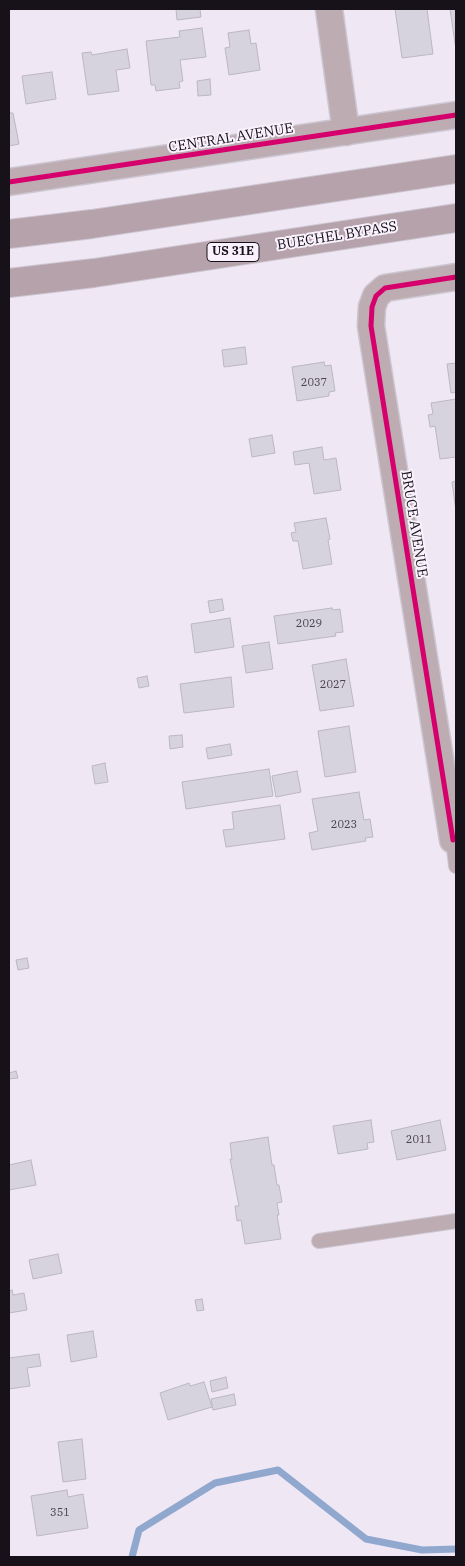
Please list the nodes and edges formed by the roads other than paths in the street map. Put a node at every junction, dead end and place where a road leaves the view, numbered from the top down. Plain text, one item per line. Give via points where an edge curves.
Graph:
1 (330, 9) edge
2 (456, 115) edge
3 (346, 132) junction
4 (456, 169) edge
5 (9, 182) edge
6 (456, 218) edge
7 (9, 234) edge
8 (456, 277) edge
9 (9, 283) edge
10 (452, 840) joint
11 (456, 866) edge
12 (456, 1221) edge
13 (320, 1241) dead end

1 - 3 street
2 - 3 street, CENTRAL AVENUE
3 - 5 street, CENTRAL AVENUE
4 - 7 main road
6 - 9 main road, BUECHEL BYPASS / US 31E
8 - 10 street, BRUCE AVENUE via 385,288 376,296 371,326
10 - 11 lane
12 - 13 lane

